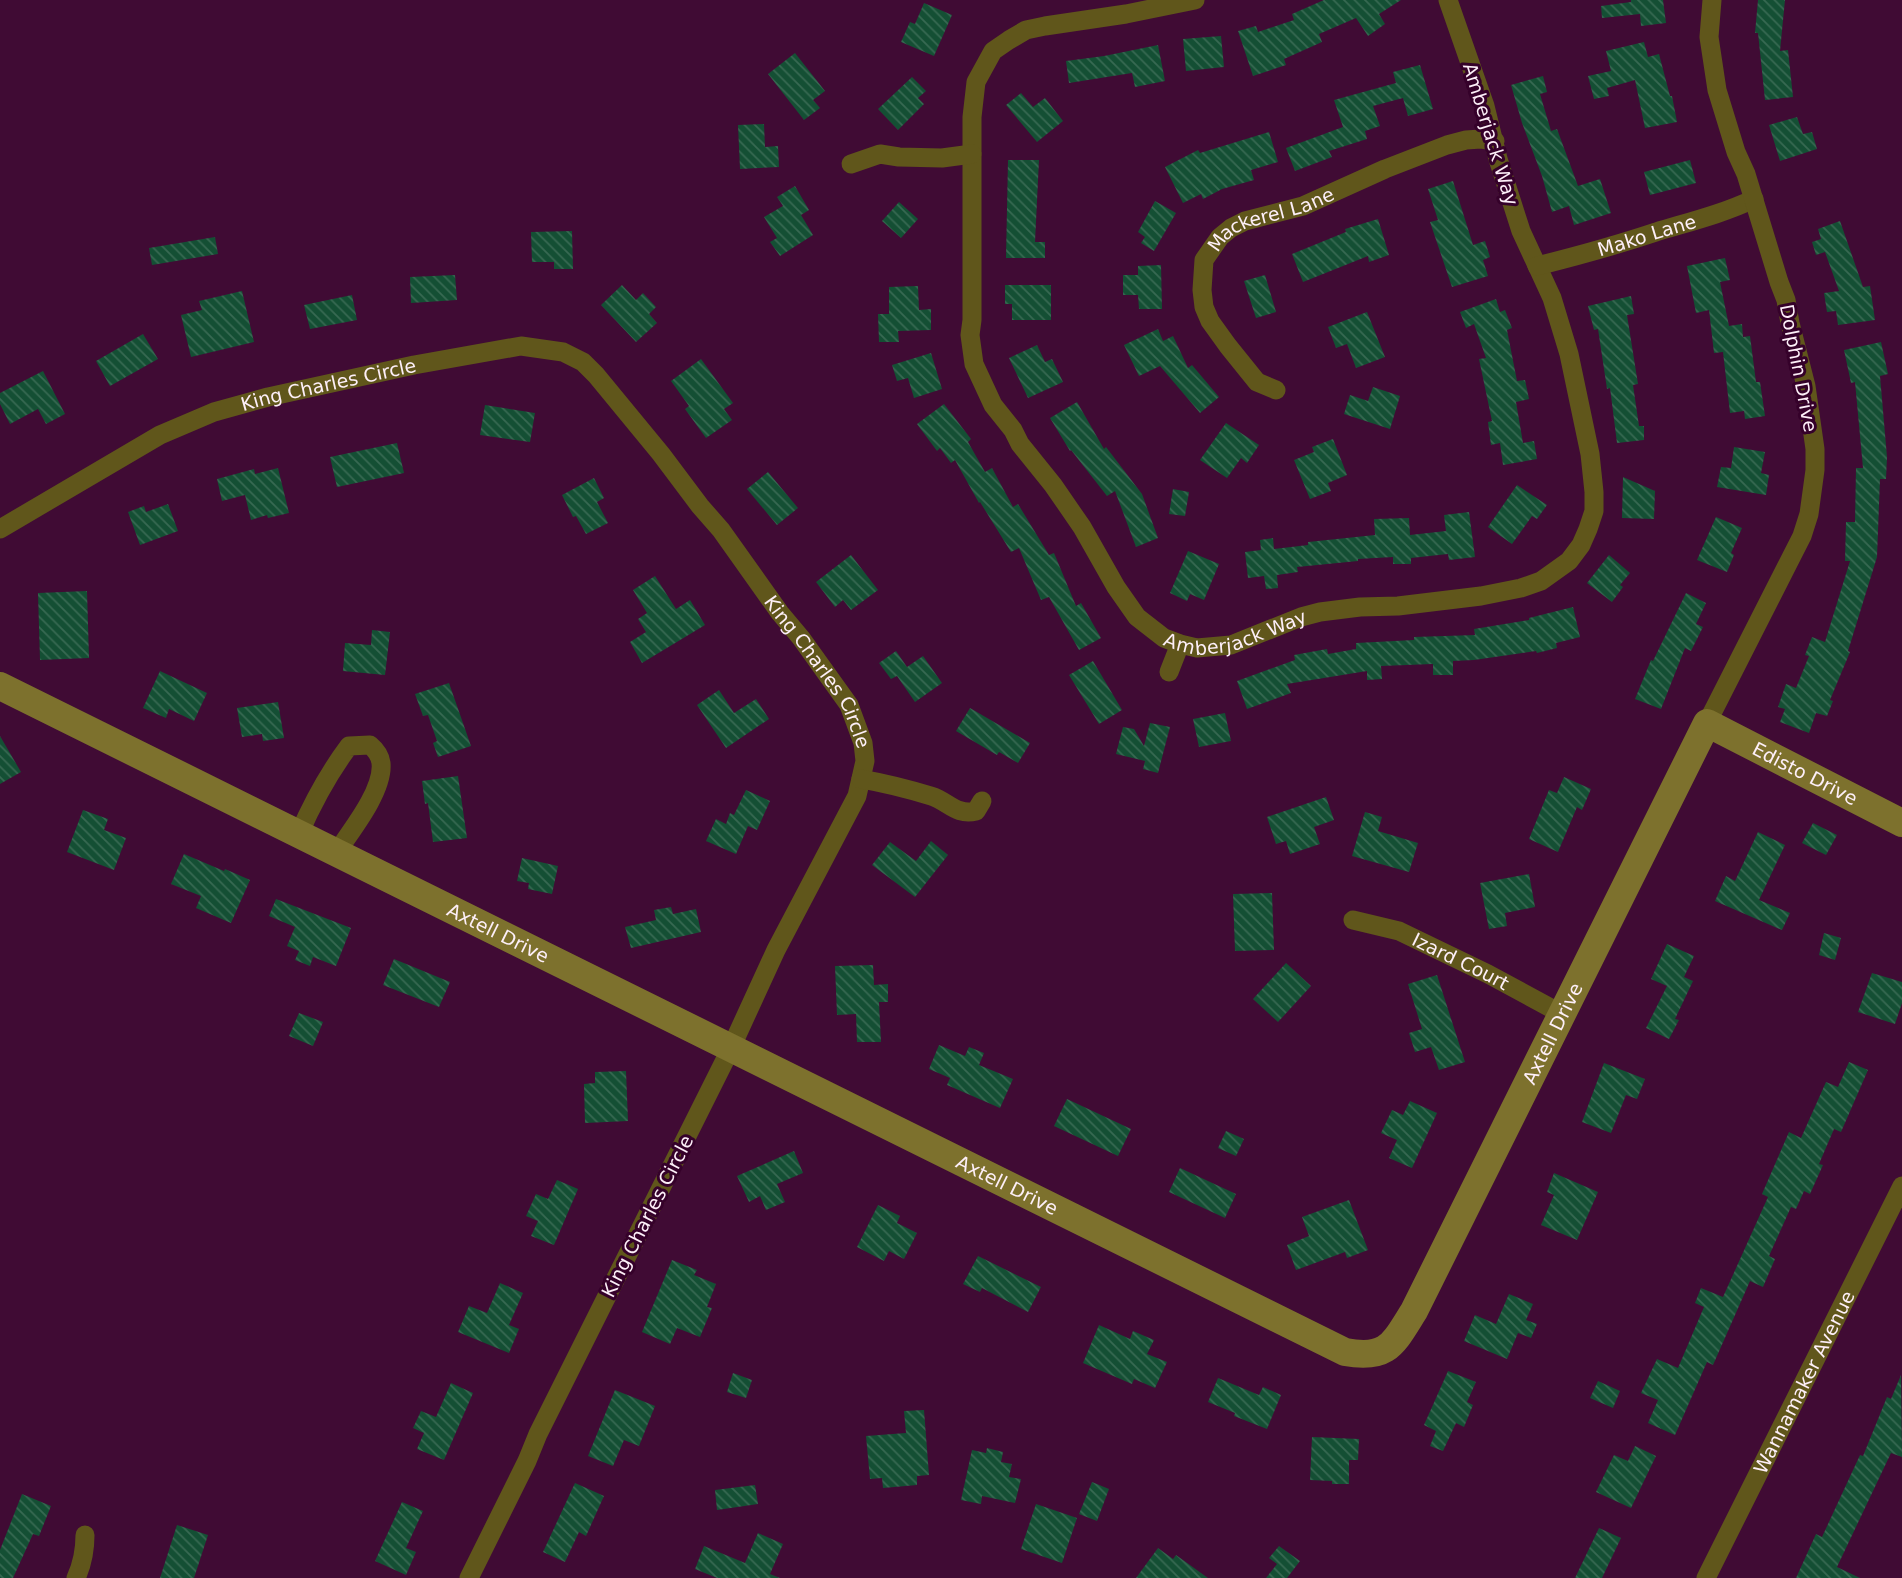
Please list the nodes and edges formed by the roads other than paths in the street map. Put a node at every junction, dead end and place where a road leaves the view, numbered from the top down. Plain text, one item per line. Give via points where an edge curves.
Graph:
1 (1195, 0) edge
2 (1448, 0) edge
3 (1712, 0) edge
4 (1495, 141) junction
5 (972, 154) junction
6 (851, 164) dead end
7 (1754, 199) junction
8 (1537, 266) junction
9 (1276, 390) dead end
10 (0, 529) edge
11 (1180, 644) junction
12 (1169, 672) dead end
13 (0, 686) edge
14 (1707, 723) junction
15 (861, 779) junction
16 (982, 801) dead end
17 (1902, 823) edge
18 (299, 834) junction
19 (336, 853) junction
20 (1353, 920) dead end
21 (1562, 1014) junction
22 (731, 1048) junction
23 (1902, 1186) edge
24 (85, 1535) dead end
25 (76, 1578) edge
26 (470, 1578) edge
27 (1706, 1578) edge

1 - 5 street, Amberjack Way via 1026,30 993,51 976,82
2 - 4 street, Amberjack Way
3 - 7 street, Dolphin Drive via 1709,37 1713,72
4 - 8 street, Amberjack Way via 1521,231
4 - 9 street, Mackerel Lane via 1447,145 1303,206 1245,221 1220,237 1205,260 1202,290 1210,321 1256,382
5 - 6 street via 942,158 880,154
5 - 11 street, Amberjack Way via 974,364 993,405 1082,527 1137,617
7 - 8 street, Mako Lane via 1671,229
7 - 14 street, Dolphin Drive via 1786,300 1806,386 1815,449 1814,482 1802,536
8 - 11 street, Amberjack Way via 1569,354 1592,467 1594,511 1581,545 1569,561 1541,580 1502,593 1320,612 1231,645 1197,648
10 - 15 street, King Charles Circle via 160,435 214,412 414,365 521,346 563,352 596,375 661,454 836,684 863,743
11 - 12 street
13 - 18 street, Axtell Drive
14 - 17 street, Edisto Drive
14 - 21 street, Axtell Drive
15 - 16 street via 934,797 967,813 976,811
15 - 22 street, King Charles Circle via 849,813 776,950
18 - 19 street, Axtell Drive
18 - 19 street via 325,780 349,746 370,745 381,762 378,782
19 - 22 street, Axtell Drive
20 - 21 street, Izard Court via 1399,931
21 - 22 street, Axtell Drive via 1414,1311 1385,1349 1362,1355 1332,1346
22 - 26 street, King Charles Circle
23 - 27 street, Wannamaker Avenue
24 - 25 street

